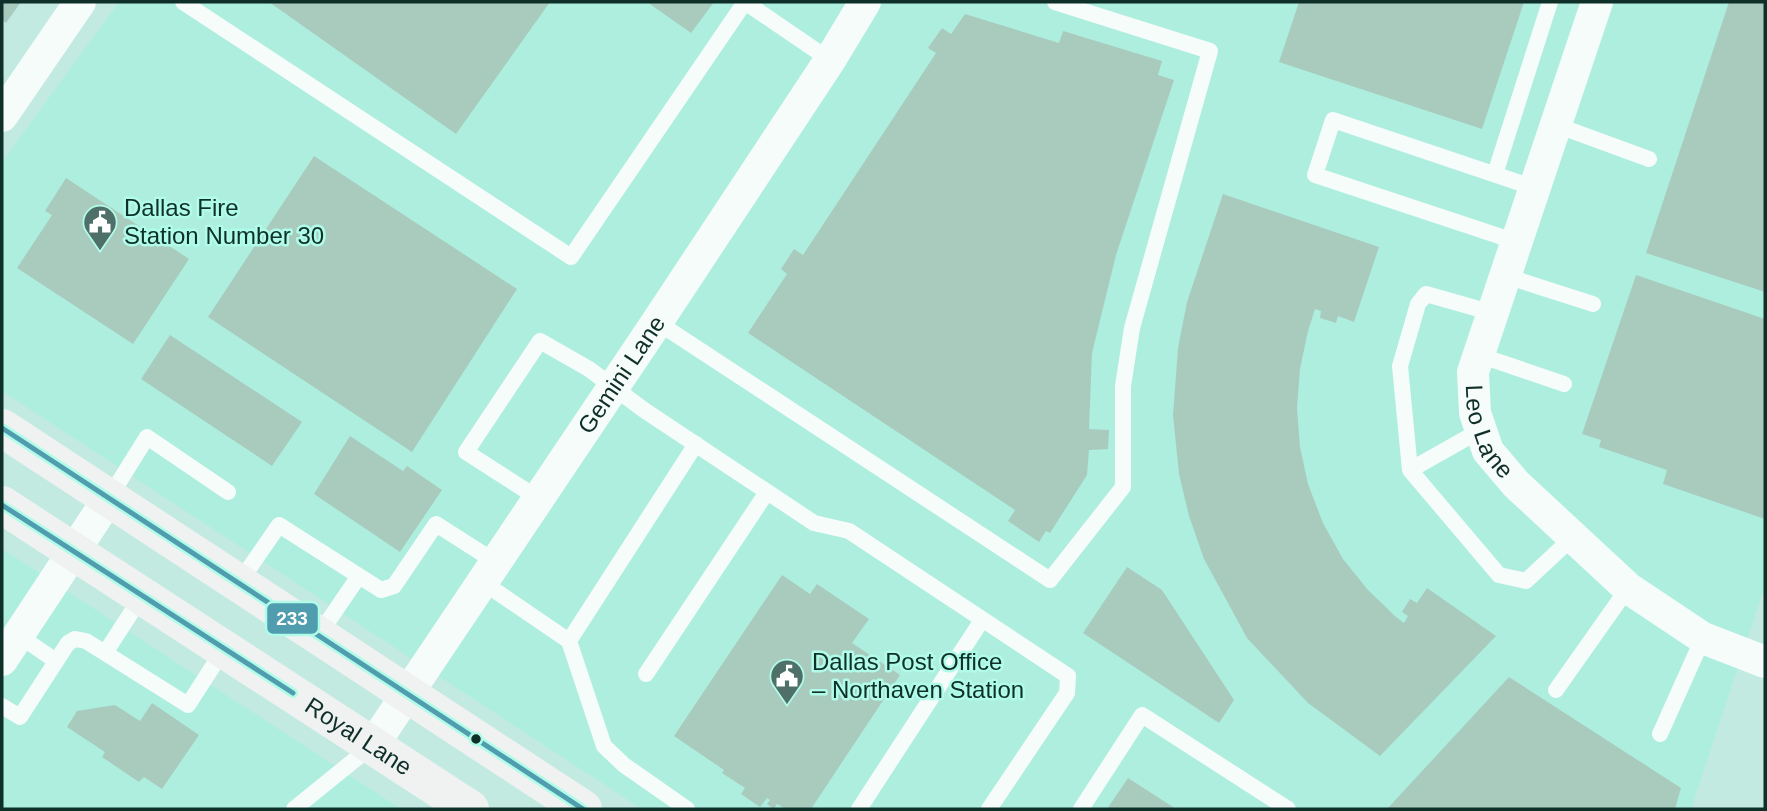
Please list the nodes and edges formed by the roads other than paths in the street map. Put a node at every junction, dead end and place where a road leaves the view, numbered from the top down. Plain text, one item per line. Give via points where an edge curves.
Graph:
1 (80, 2) edge
2 (183, 2) edge
3 (745, 2) edge
4 (865, 2) edge
5 (1055, 2) edge
6 (1550, 2) edge
7 (1597, 2) edge
8 (830, 60) junction
9 (2, 116) edge
10 (1556, 125) junction
11 (1649, 159) dead end
12 (1494, 174) junction
13 (1535, 188) junction
14 (1517, 242) junction
15 (1506, 276) junction
16 (1593, 304) dead end
17 (1493, 313) junction
18 (657, 322) junction
19 (1479, 355) junction
20 (1564, 384) dead end
21 (612, 387) junction
22 (2, 428) edge
23 (1481, 430) junction
24 (696, 444) junction
25 (1410, 470) junction
26 (228, 492) dead end
27 (767, 492) junction
28 (536, 497) junction
29 (109, 498) junction
30 (2, 505) edge
31 (1572, 538) junction
32 (73, 551) junction
33 (487, 571) junction
34 (359, 576) junction
35 (239, 583) junction
36 (1628, 588) junction
37 (142, 596) junction
38 (982, 620) junction
39 (318, 636) junction
40 (1703, 638) junction
41 (569, 640) junction
42 (10, 647) edge
43 (224, 649) junction
44 (105, 653) junction
45 (56, 661) junction
46 (1765, 662) edge
47 (646, 674) dead end
48 (1556, 690) dead end
49 (406, 693) junction
50 (2, 706) edge
51 (1660, 734) dead end
52 (373, 745) junction
53 (294, 809) edge
54 (470, 809) edge
55 (583, 809) edge
56 (687, 809) edge
57 (859, 809) edge
58 (989, 809) edge
59 (1081, 809) edge
60 (1288, 809) edge

1 - 9 street
2 - 3 lane via 571,257
3 - 8 lane
4 - 8 street, Gemini Lane
5 - 18 lane via 1210,51 1132,328 1122,386 1123,487 1051,580
6 - 12 lane
7 - 10 street, Leo Lane
8 - 18 street, Gemini Lane
10 - 11 lane
10 - 13 street, Leo Lane
12 - 13 lane
12 - 14 lane via 1334,120 1315,175
13 - 14 street, Leo Lane
14 - 15 street, Leo Lane
15 - 16 lane
15 - 17 street, Leo Lane
17 - 19 street, Leo Lane
17 - 25 lane via 1426,294 1419,304 1401,366
18 - 21 street, Gemini Lane
19 - 20 lane
19 - 23 street, Leo Lane via 1473,372 1475,413
21 - 24 lane
21 - 28 street, Gemini Lane
21 - 28 lane via 540,341 466,452
22 - 29 main road
23 - 25 lane
23 - 31 street, Leo Lane via 1488,451
24 - 27 lane
24 - 41 lane
25 - 31 lane via 1499,575 1526,581
26 - 29 lane via 147,438
27 - 38 lane via 814,523 849,531
27 - 47 lane
28 - 33 street, Gemini Lane
29 - 32 street
29 - 35 main road
30 - 32 main road, Royal Lane
31 - 36 street, Leo Lane
32 - 37 main road, Royal Lane
32 - 42 street
33 - 34 lane via 436,524 394,586 381,590
33 - 41 lane
33 - 49 street, Gemini Lane
34 - 35 lane via 279,525
34 - 39 lane
35 - 39 main road
36 - 40 street, Leo Lane
36 - 48 lane
37 - 43 main road, Royal Lane
37 - 44 lane
38 - 57 lane
38 - 58 lane via 1068,676 1068,693
39 - 49 main road
40 - 46 street, Leo Lane
40 - 51 lane
41 - 56 lane via 604,746
42 - 45 lane
43 - 44 lane via 188,705
43 - 52 main road, Royal Lane
44 - 45 lane via 75,639
45 - 50 lane via 20,718
49 - 52 street, Gemini Lane
49 - 55 main road
52 - 53 lane
52 - 54 main road, Royal Lane
59 - 60 lane via 1142,715

